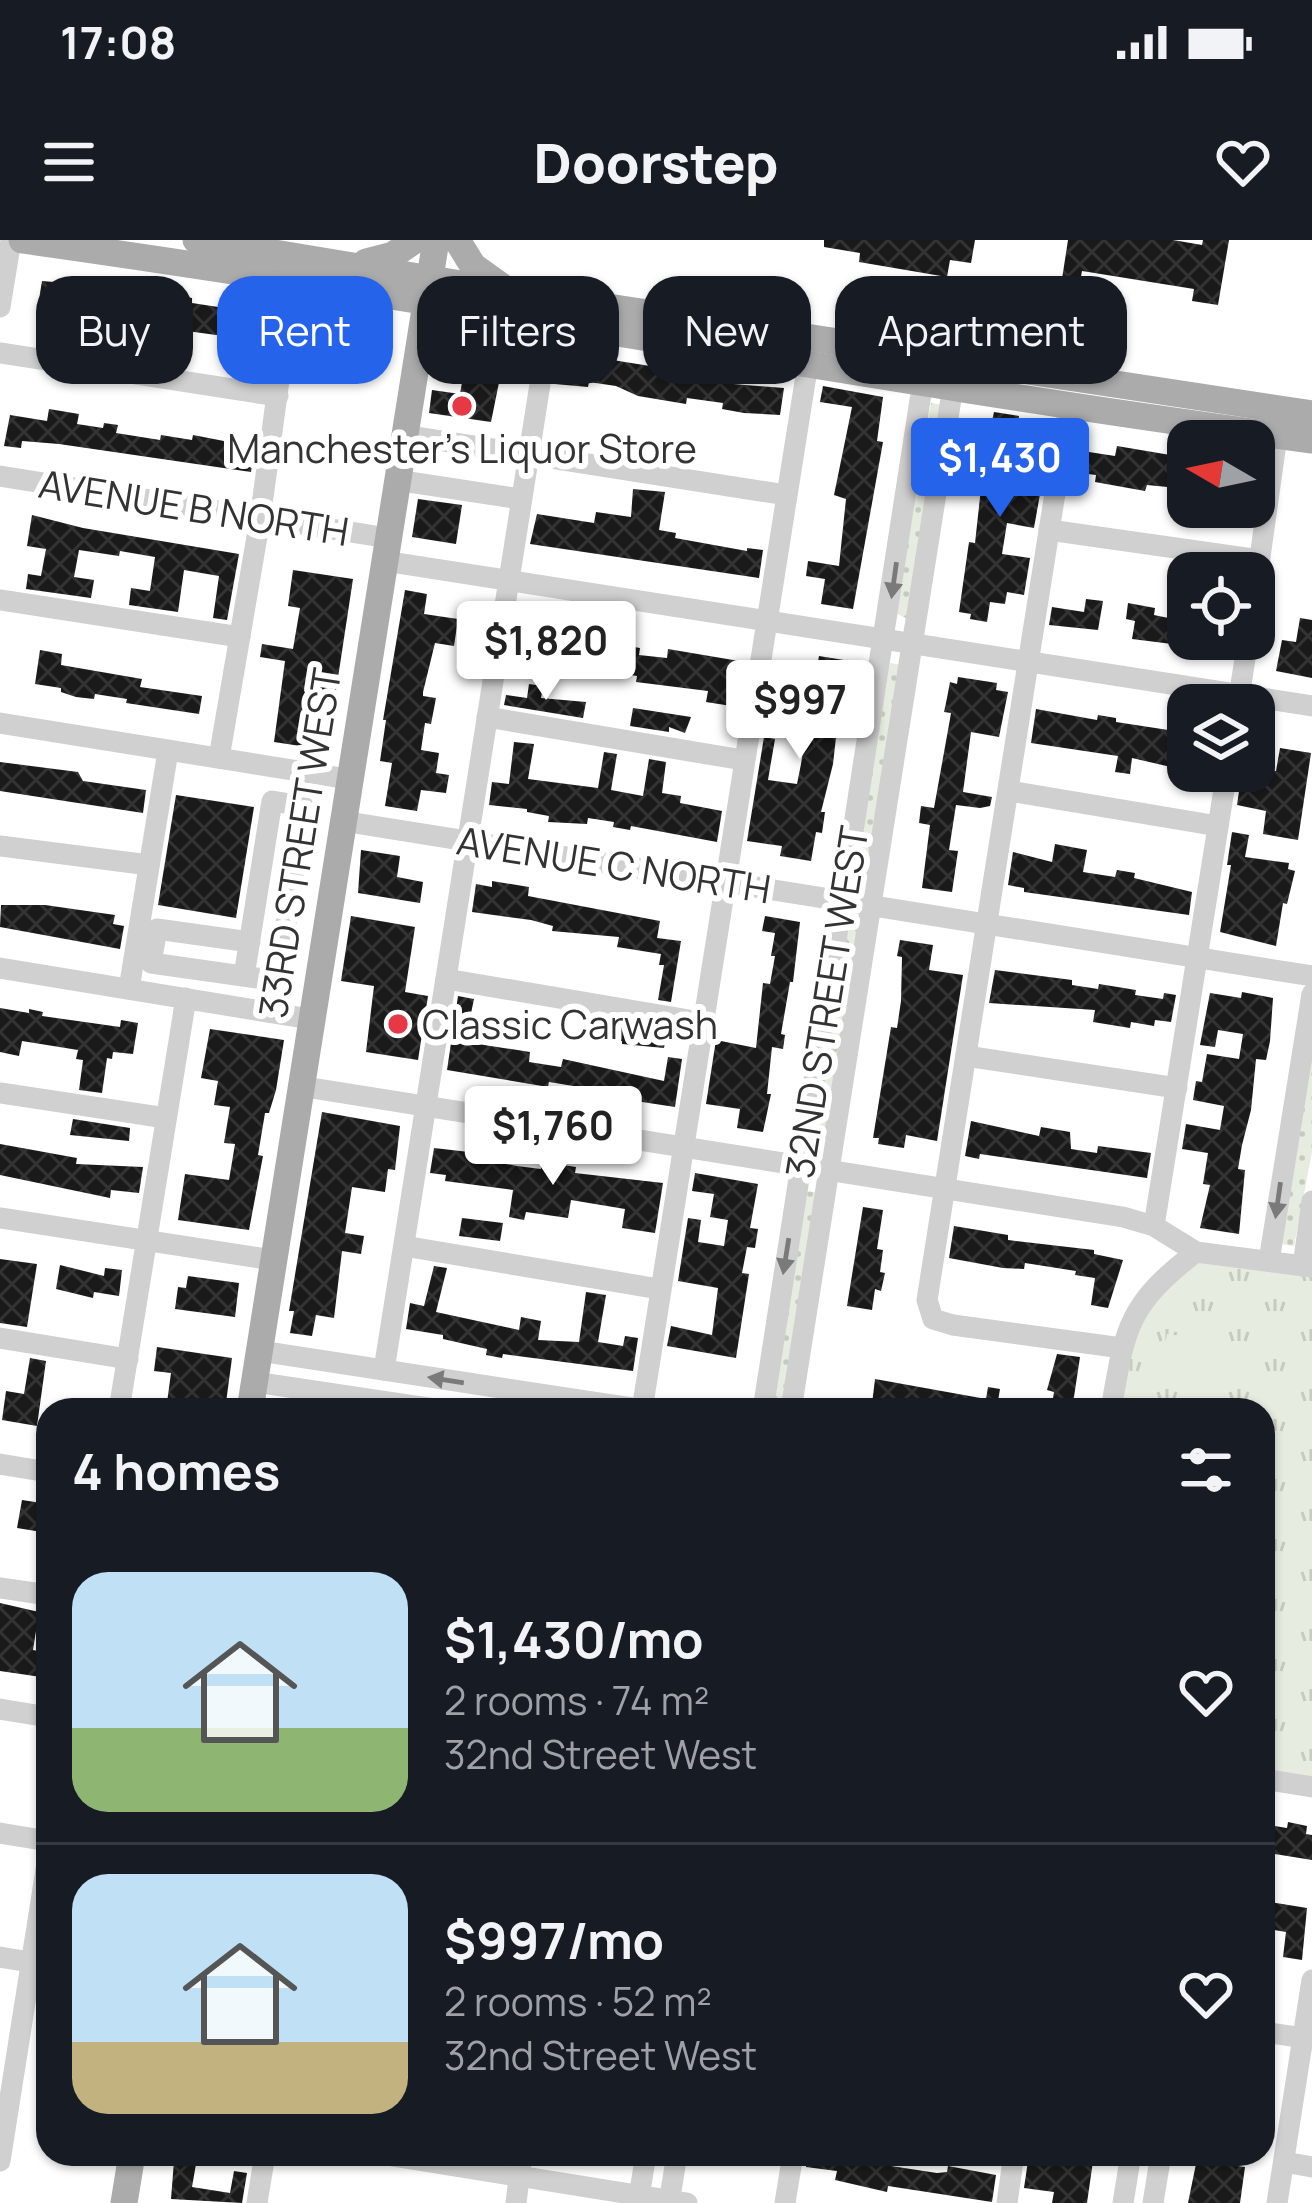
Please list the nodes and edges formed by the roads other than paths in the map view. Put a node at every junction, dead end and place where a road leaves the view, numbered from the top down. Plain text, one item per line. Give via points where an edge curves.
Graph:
1 (11, 240) edge
2 (22, 240) edge
3 (196, 240) edge
4 (415, 240) edge
5 (436, 240) edge
6 (458, 240) edge
7 (297, 258) edge
8 (355, 265) junction
9 (430, 276) edge
10 (487, 276) edge
11 (417, 286) edge
12 (417, 287) edge
13 (0, 307) edge
14 (619, 309) edge
15 (0, 353) edge
16 (417, 356) edge
17 (540, 384) edge
18 (804, 384) edge
19 (923, 384) edge
20 (941, 384) edge
21 (953, 386) junction
22 (278, 396) junction
23 (1069, 405) junction
24 (1312, 414) edge
25 (404, 435) junction
26 (1277, 436) junction
27 (1312, 440) edge
28 (529, 453) junction
29 (0, 476) edge
30 (396, 480) junction
31 (786, 495) junction
32 (521, 499) junction
33 (260, 519) junction
34 (1049, 530) junction
35 (386, 549) junction
36 (1204, 552) edge
37 (1261, 552) edge
38 (508, 580) junction
39 (0, 600) edge
40 (767, 620) junction
41 (240, 637) junction
42 (886, 639) junction
43 (914, 644) junction
44 (1027, 660) junction
45 (1167, 686) edge
46 (1275, 702) edge
47 (1312, 706) edge
48 (487, 717) junction
49 (0, 723) edge
50 (168, 751) junction
51 (219, 758) junction
52 (743, 760) junction
53 (290, 770) junction
54 (348, 779) junction
55 (1009, 791) junction
56 (1224, 792) edge
57 (287, 804) junction
58 (342, 821) junction
59 (1218, 826) junction
60 (469, 840) junction
61 (0, 846) edge
62 (149, 865) junction
63 (728, 883) junction
64 (842, 902) junction
65 (873, 907) junction
66 (988, 924) junction
67 (250, 942) junction
68 (1200, 957) junction
69 (152, 963) junction
70 (0, 968) edge
71 (235, 975) junction
72 (1312, 976) edge
73 (446, 979) junction
74 (138, 990) junction
75 (1312, 994) edge
76 (186, 998) junction
77 (220, 1004) junction
78 (310, 1018) junction
79 (701, 1022) junction
80 (966, 1056) junction
81 (299, 1086) junction
82 (1177, 1088) junction
83 (0, 1093) edge
84 (426, 1106) junction
85 (166, 1118) junction
86 (682, 1146) junction
87 (800, 1166) junction
88 (829, 1169) junction
89 (944, 1187) junction
90 (1312, 1201) edge
91 (0, 1218) edge
92 (1154, 1226) junction
93 (147, 1238) junction
94 (404, 1246) junction
95 (1196, 1252) junction
96 (274, 1260) junction
97 (1269, 1262) junction
98 (1307, 1266) edge
99 (659, 1289) junction
100 (0, 1338) edge
101 (1122, 1348) junction
102 (260, 1351) junction
103 (128, 1359) junction
104 (384, 1370) junction
105 (252, 1396) edge
106 (121, 1398) edge
107 (566, 1398) edge
108 (645, 1398) edge
109 (765, 1398) edge
110 (793, 1398) edge
111 (1113, 1398) edge
112 (0, 1464) edge
113 (36, 1470) edge
114 (0, 1588) edge
115 (36, 1593) edge
116 (0, 1709) edge
117 (36, 1715) edge
118 (1275, 1781) edge
119 (1312, 1787) edge
120 (0, 1833) edge
121 (36, 1839) edge
122 (0, 1958) edge
123 (36, 1963) edge
124 (36, 1978) edge
125 (1312, 1980) edge
126 (1275, 2034) edge
127 (1307, 2038) edge
128 (7, 2082) edge
129 (0, 2161) edge
130 (1284, 2162) junction
131 (130, 2166) edge
132 (263, 2166) edge
133 (521, 2166) edge
134 (524, 2166) edge
135 (644, 2166) edge
136 (676, 2166) edge
137 (791, 2166) edge
138 (1012, 2166) edge
139 (1129, 2166) edge
140 (1158, 2166) edge
141 (1312, 2167) edge
142 (639, 2200) edge
143 (675, 2202) edge
144 (124, 2203) edge
145 (257, 2203) edge
146 (516, 2203) edge
147 (785, 2203) edge
148 (1007, 2203) edge
149 (1123, 2203) edge
150 (1153, 2203) edge
151 (1277, 2203) edge

1 - 13 street
2 - 7 main road
3 - 7 main road
4 - 8 main road
5 - 9 main road, 33RD STREET WEST
6 - 10 main road
7 - 8 main road
7 - 12 main road
7 - 22 street
8 - 11 main road
14 - 24 main road
15 - 22 street
16 - 25 main road, 33RD STREET WEST
17 - 28 street
18 - 31 street
19 -> 42 street, 32ND STREET WEST
20 - 21 main road
21 - 23 main road
21 - 43 street, 32ND STREET WEST
22 - 33 street
23 - 26 main road
23 - 34 street
25 - 28 street
25 - 30 main road, 33RD STREET WEST
26 - 27 main road
26 - 37 street
28 - 31 street
28 - 32 street
29 - 33 street, AVENUE B NORTH
30 - 32 street
30 - 35 main road, 33RD STREET WEST
31 - 40 street
32 - 38 street
33 - 35 street, AVENUE B NORTH
33 - 41 street
34 - 36 street
34 - 44 street
35 - 38 street, AVENUE B NORTH
35 - 54 main road, 33RD STREET WEST
38 - 40 street, AVENUE B NORTH
38 - 48 street
39 - 41 street
40 - 42 street, AVENUE B NORTH
40 - 52 street
41 - 51 street
42 - 43 street, AVENUE B NORTH
42 - 64 street, 32ND STREET WEST
43 - 44 street, AVENUE B NORTH
43 - 65 street, 32ND STREET WEST
44 - 45 street, AVENUE B NORTH
44 - 55 street
46 - 47 street, AVENUE B NORTH
48 - 52 street
48 - 60 street
49 - 50 street
50 - 51 street
50 - 62 street
51 - 53 street
52 - 63 street
53 - 54 street
53 - 57 street
54 - 58 main road, 33RD STREET WEST
55 - 59 street
55 - 66 street
56 - 59 street
57 - 67 street
57 - 71 street via 278,981
58 - 60 street, AVENUE C NORTH
58 - 78 main road, 33RD STREET WEST
59 - 68 street
60 - 63 street, AVENUE C NORTH
60 - 73 street
61 - 62 street
62 - 74 street
63 - 64 street, AVENUE C NORTH
63 - 79 street
64 - 65 street, AVENUE C NORTH
64 - 87 street, 32ND STREET WEST
65 - 66 street, AVENUE C NORTH
65 - 88 street, 32ND STREET WEST
66 - 68 street, AVENUE C NORTH
66 - 80 street
67 - 69 street via 157,929
67 - 71 street
68 - 72 street, AVENUE C NORTH
68 - 82 street
69 - 71 street
69 - 74 street
70 - 74 street
71 - 77 street
73 - 79 street
73 - 84 street
74 - 76 street
75 -> 97 street
76 - 77 street
76 - 85 street
77 - 78 street
78 - 81 main road, 33RD STREET WEST
79 - 86 street
80 - 82 street
80 - 89 street
81 - 84 street
81 - 96 main road, 33RD STREET WEST
82 - 92 street
83 - 85 street
84 - 86 street
84 - 94 street
85 - 93 street
86 - 87 street
86 - 99 street
87 - 88 street
87 -> 109 street, 32ND STREET WEST
88 - 89 street
88 - 110 street, 32ND STREET WEST
89 - 92 street
89 - 101 street via 927,1300 933,1319
90 - 98 street
91 - 93 street
92 - 95 street
93 - 96 street
93 - 103 street
94 - 99 street
94 - 104 street
95 - 97 street
95 - 101 street via 1150,1292
96 - 102 main road, 33RD STREET WEST
97 - 98 street
99 - 108 street
100 - 103 street
101 - 111 street
102 - 104 street
102 - 105 main road, 33RD STREET WEST
103 - 106 street
107 -> 104 street
112 - 113 street
114 - 115 street
116 - 117 street
118 - 119 street
120 - 121 street
122 - 123 street
124 - 128 street
125 - 127 street
126 - 127 street
127 - 130 street
128 - 129 street
130 - 141 street
130 - 151 street
131 - 144 main road
132 - 145 street
133 - 146 street
134 - 142 street
135 - 142 street
136 - 143 street
137 - 147 street
138 - 148 street
139 - 149 street
140 - 150 street
142 - 143 street

